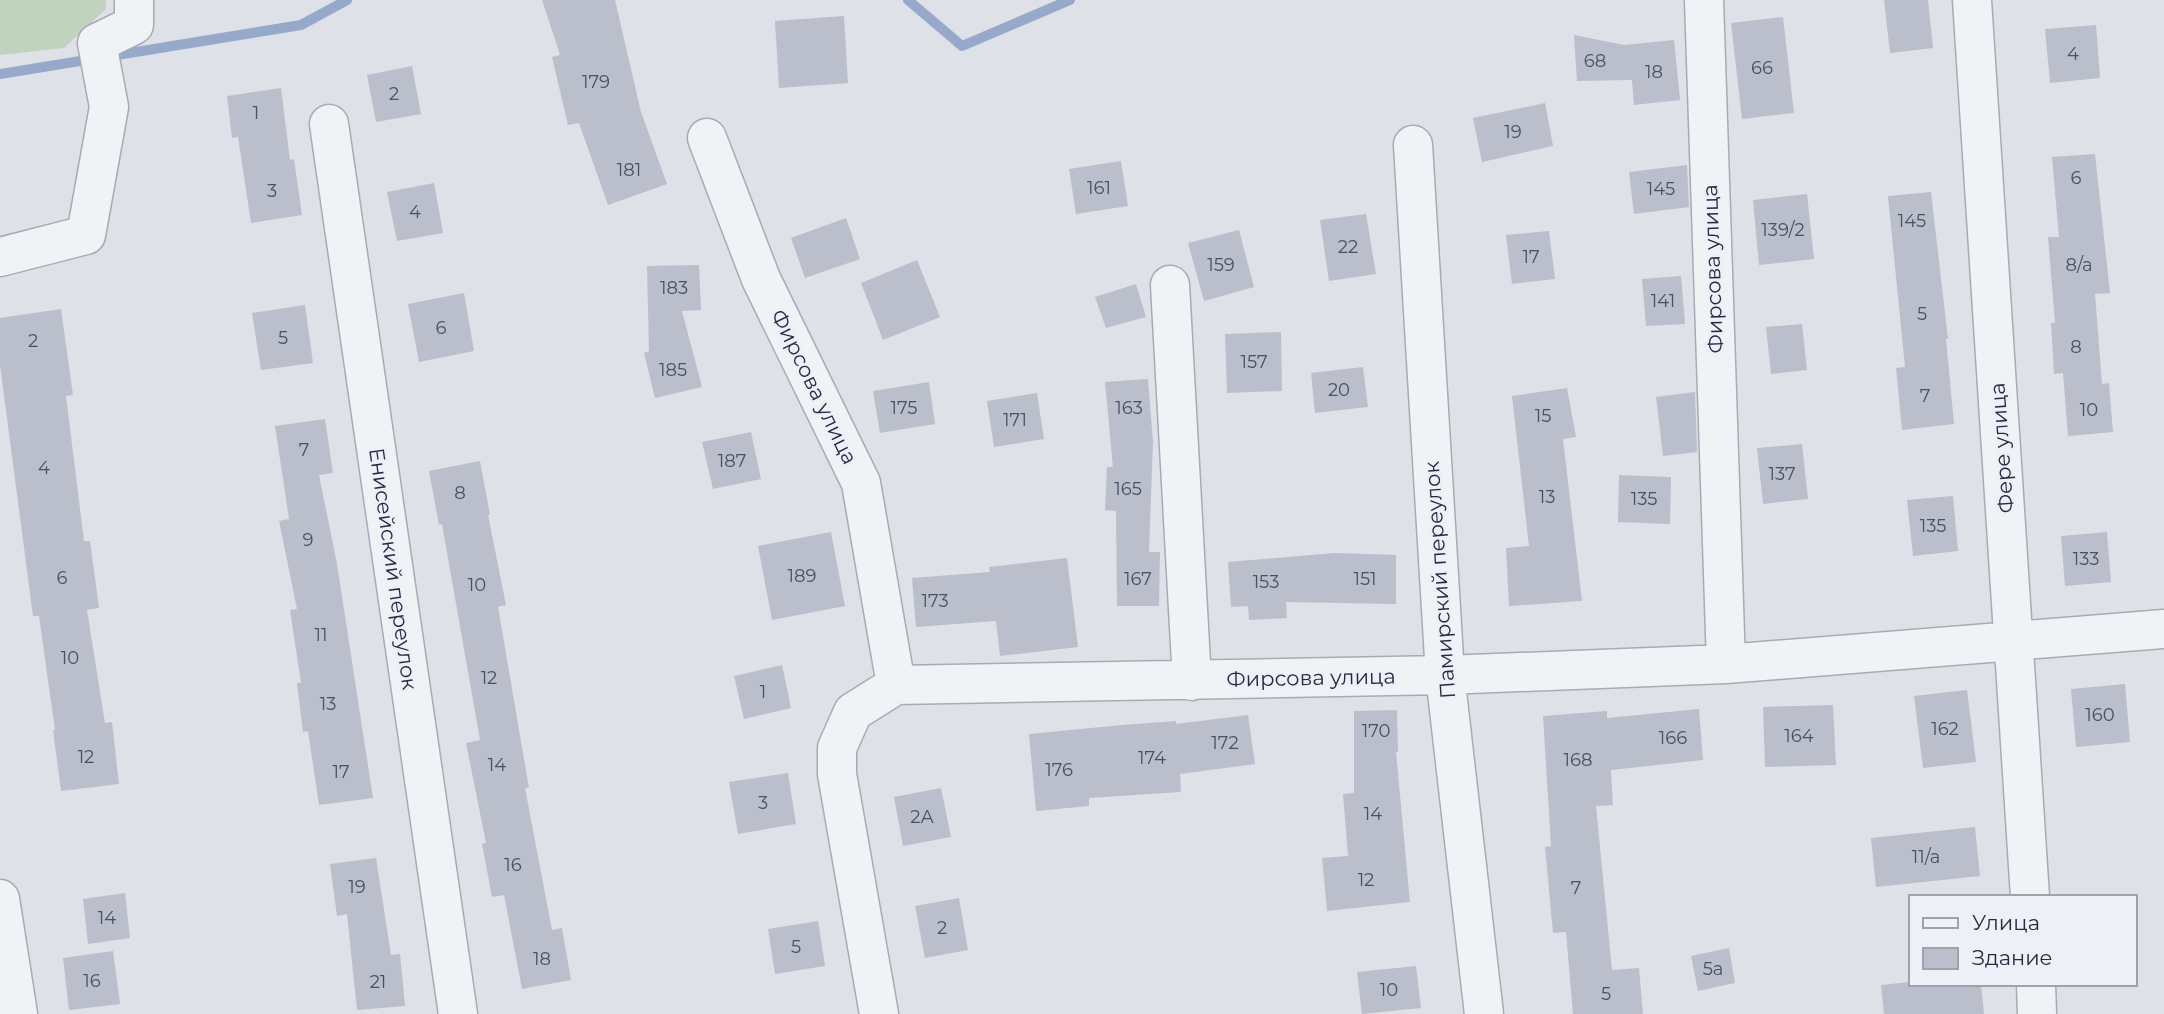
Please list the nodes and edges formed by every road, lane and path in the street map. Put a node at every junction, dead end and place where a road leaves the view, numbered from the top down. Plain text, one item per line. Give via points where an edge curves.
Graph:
1 (134, 0) edge
2 (1704, 0) edge
3 (1972, 0) edge
4 (328, 124) dead end
5 (706, 138) dead end
6 (1413, 145) dead end
7 (0, 257) edge
8 (1170, 285) dead end
9 (2164, 629) edge
10 (2015, 642) junction
11 (1726, 664) junction
12 (1445, 676) junction
13 (1192, 681) junction
14 (897, 685) junction
15 (2030, 895) edge
16 (0, 899) edge
17 (2035, 986) edge
18 (18, 1014) edge
19 (457, 1014) edge
20 (880, 1014) edge
21 (1484, 1014) edge
22 (2037, 1014) edge

1 - 7 street via 134,25 97,43 109,107 86,235
2 - 11 street, Фирсова улица
3 - 10 street, Фере улица
4 - 19 street, Енисейский переулок
5 - 14 street, Фирсова улица via 761,279 861,483
6 - 12 street, Памирский переулок
8 - 13 street
9 - 10 street, Фирсова улица
10 - 11 street, Фирсова улица
10 - 15 street, Фере улица
11 - 12 street, Фирсова улица
12 - 13 street, Фирсова улица
12 - 21 street, Памирский переулок
13 - 14 street, Фирсова улица
14 - 20 street via 853,712 837,748 837,774
16 - 18 street
17 - 22 street

